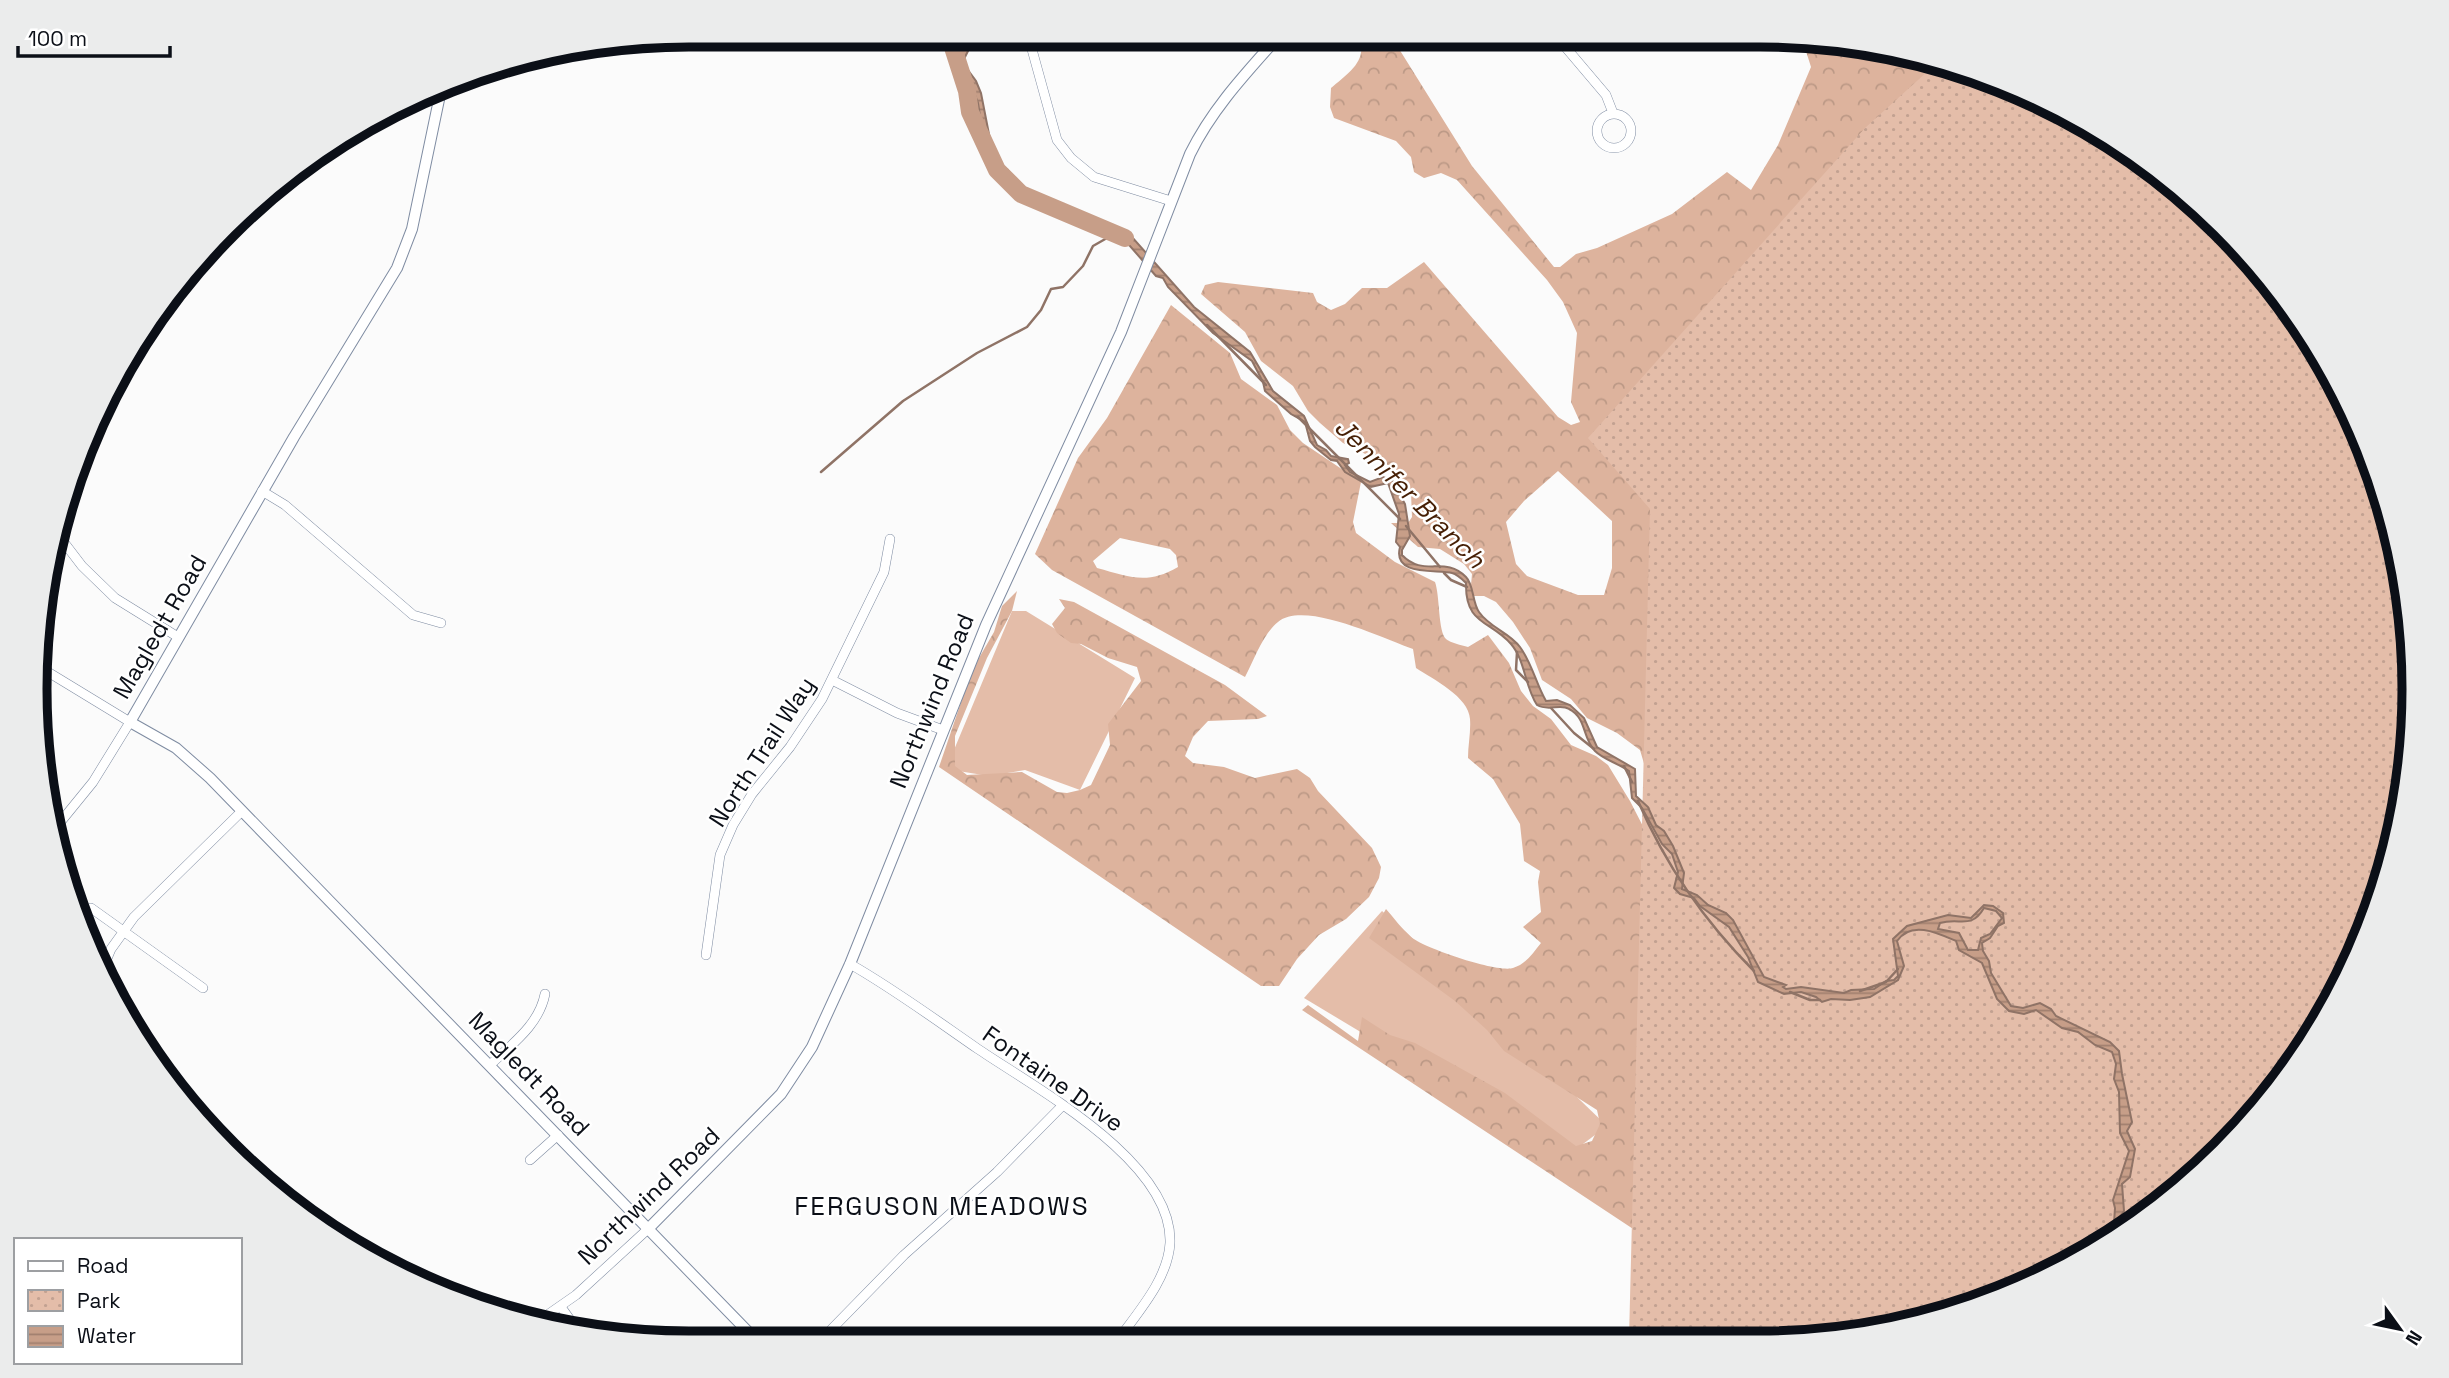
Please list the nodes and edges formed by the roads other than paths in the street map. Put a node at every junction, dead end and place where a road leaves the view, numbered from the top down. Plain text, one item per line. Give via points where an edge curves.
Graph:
1 (1031, 47) edge
2 (1269, 47) edge
3 (1565, 47) edge
4 (439, 98) edge
5 (1613, 113) dead end
6 (1171, 201) junction
7 (262, 491) junction
8 (890, 539) dead end
9 (65, 543) edge
10 (441, 623) dead end
11 (178, 637) junction
12 (48, 672) edge
13 (832, 680) junction
14 (130, 722) junction
15 (943, 730) junction
16 (242, 811) junction
17 (61, 821) edge
18 (91, 908) dead end
19 (123, 931) junction
20 (706, 955) dead end
21 (107, 959) edge
22 (849, 964) junction
23 (203, 988) dead end
24 (545, 994) dead end
25 (490, 1065) junction
26 (1062, 1106) junction
27 (558, 1135) junction
28 (530, 1160) dead end
29 (648, 1229) junction
30 (561, 1307) junction
31 (549, 1315) edge
32 (570, 1319) edge
33 (748, 1331) edge
34 (830, 1331) edge
35 (1124, 1331) edge

1 - 6 street via 1057,140 1071,158 1094,177
2 - 6 street, Northwind Road via 1203,130
3 - 5 street via 1606,95
4 - 7 street, Magledt Road via 403,255
6 - 15 street, Northwind Road via 1101,380 1009,571
7 - 10 street via 285,505 413,615
7 - 11 street, Magledt Road
8 - 13 street, North Trail Way via 884,572
9 - 11 street via 115,598
11 - 14 street, Magledt Road
12 - 14 street
13 - 15 street
13 - 20 street, North Trail Way via 733,825 720,855
14 - 16 street, Magledt Road via 183,754
14 - 17 street via 93,782
15 - 22 street, Northwind Road
16 - 19 street
16 - 25 street, Magledt Road
18 - 19 street
19 - 21 street
19 - 23 street
22 - 26 street, Fontaine Drive
22 - 29 street, Northwind Road via 790,1084
24 - 25 street via 533,1023
25 - 27 street, Magledt Road
26 - 34 street
26 - 35 street, Fontaine Drive via 1095,1128 1136,1167 1167,1217 1168,1259
27 - 28 street
27 - 29 street, Magledt Road
29 - 30 street, Northwind Road
29 - 33 street, Magledt Road
30 - 31 street, Northwind Road
30 - 32 street

